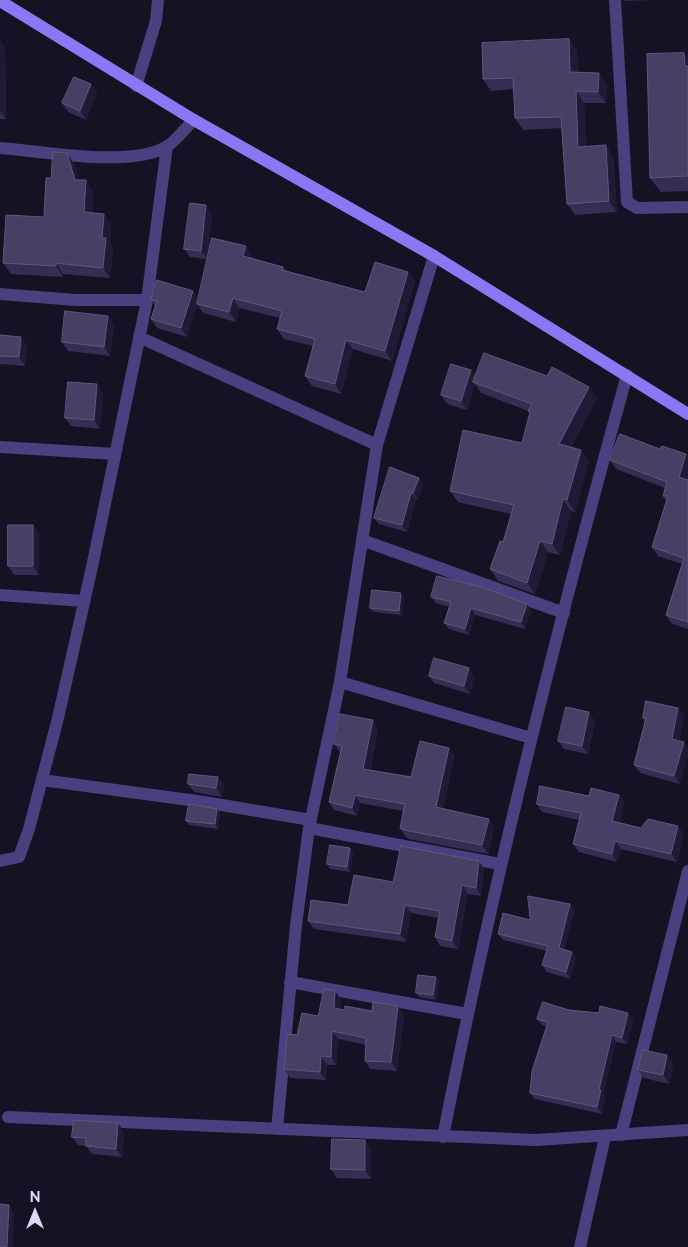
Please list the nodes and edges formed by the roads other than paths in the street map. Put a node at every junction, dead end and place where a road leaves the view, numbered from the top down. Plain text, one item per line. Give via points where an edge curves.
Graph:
1 (158, 0) edge
2 (615, 0) edge
3 (0, 1) edge
4 (136, 86) junction
5 (194, 120) junction
6 (167, 146) junction
7 (0, 148) edge
8 (688, 207) edge
9 (434, 256) junction
10 (0, 294) edge
11 (147, 300) junction
12 (139, 336) junction
13 (626, 375) junction
14 (688, 414) edge
15 (377, 445) junction
16 (0, 447) edge
17 (115, 454) junction
18 (362, 540) junction
19 (0, 595) edge
20 (84, 601) junction
21 (564, 613) junction
22 (340, 682) junction
23 (531, 738) junction
24 (42, 780) junction
25 (310, 824) junction
26 (0, 861) edge
27 (500, 864) junction
28 (688, 871) edge
29 (290, 982) junction
30 (467, 1014) junction
31 (8, 1116) dead end
32 (277, 1129) junction
33 (688, 1130) edge
34 (621, 1135) junction
35 (443, 1137) junction
36 (605, 1137) junction
37 (580, 1247) edge

1 - 4 street via 156,21
2 - 8 street via 627,202 636,208
3 - 4 street
4 - 5 street
5 - 6 street
5 - 9 street
6 - 7 street via 111,158
6 - 11 street
9 - 13 street
9 - 15 street
10 - 11 street via 76,300
11 - 12 street
12 - 15 street
12 - 17 street
13 - 14 street
13 - 21 street
15 - 18 street
16 - 17 street
17 - 20 street
18 - 21 street
18 - 22 street
19 - 20 street
20 - 24 street
21 - 23 street
22 - 23 street
22 - 25 street
23 - 27 street
24 - 25 street via 213,804
24 - 26 street via 19,857
25 - 27 street
25 - 29 street
27 - 30 street
28 - 34 street
29 - 30 street
29 - 32 street
30 - 35 street
31 - 32 street
32 - 35 street
33 - 34 street
34 - 36 street
35 - 36 street via 536,1140
36 - 37 street

